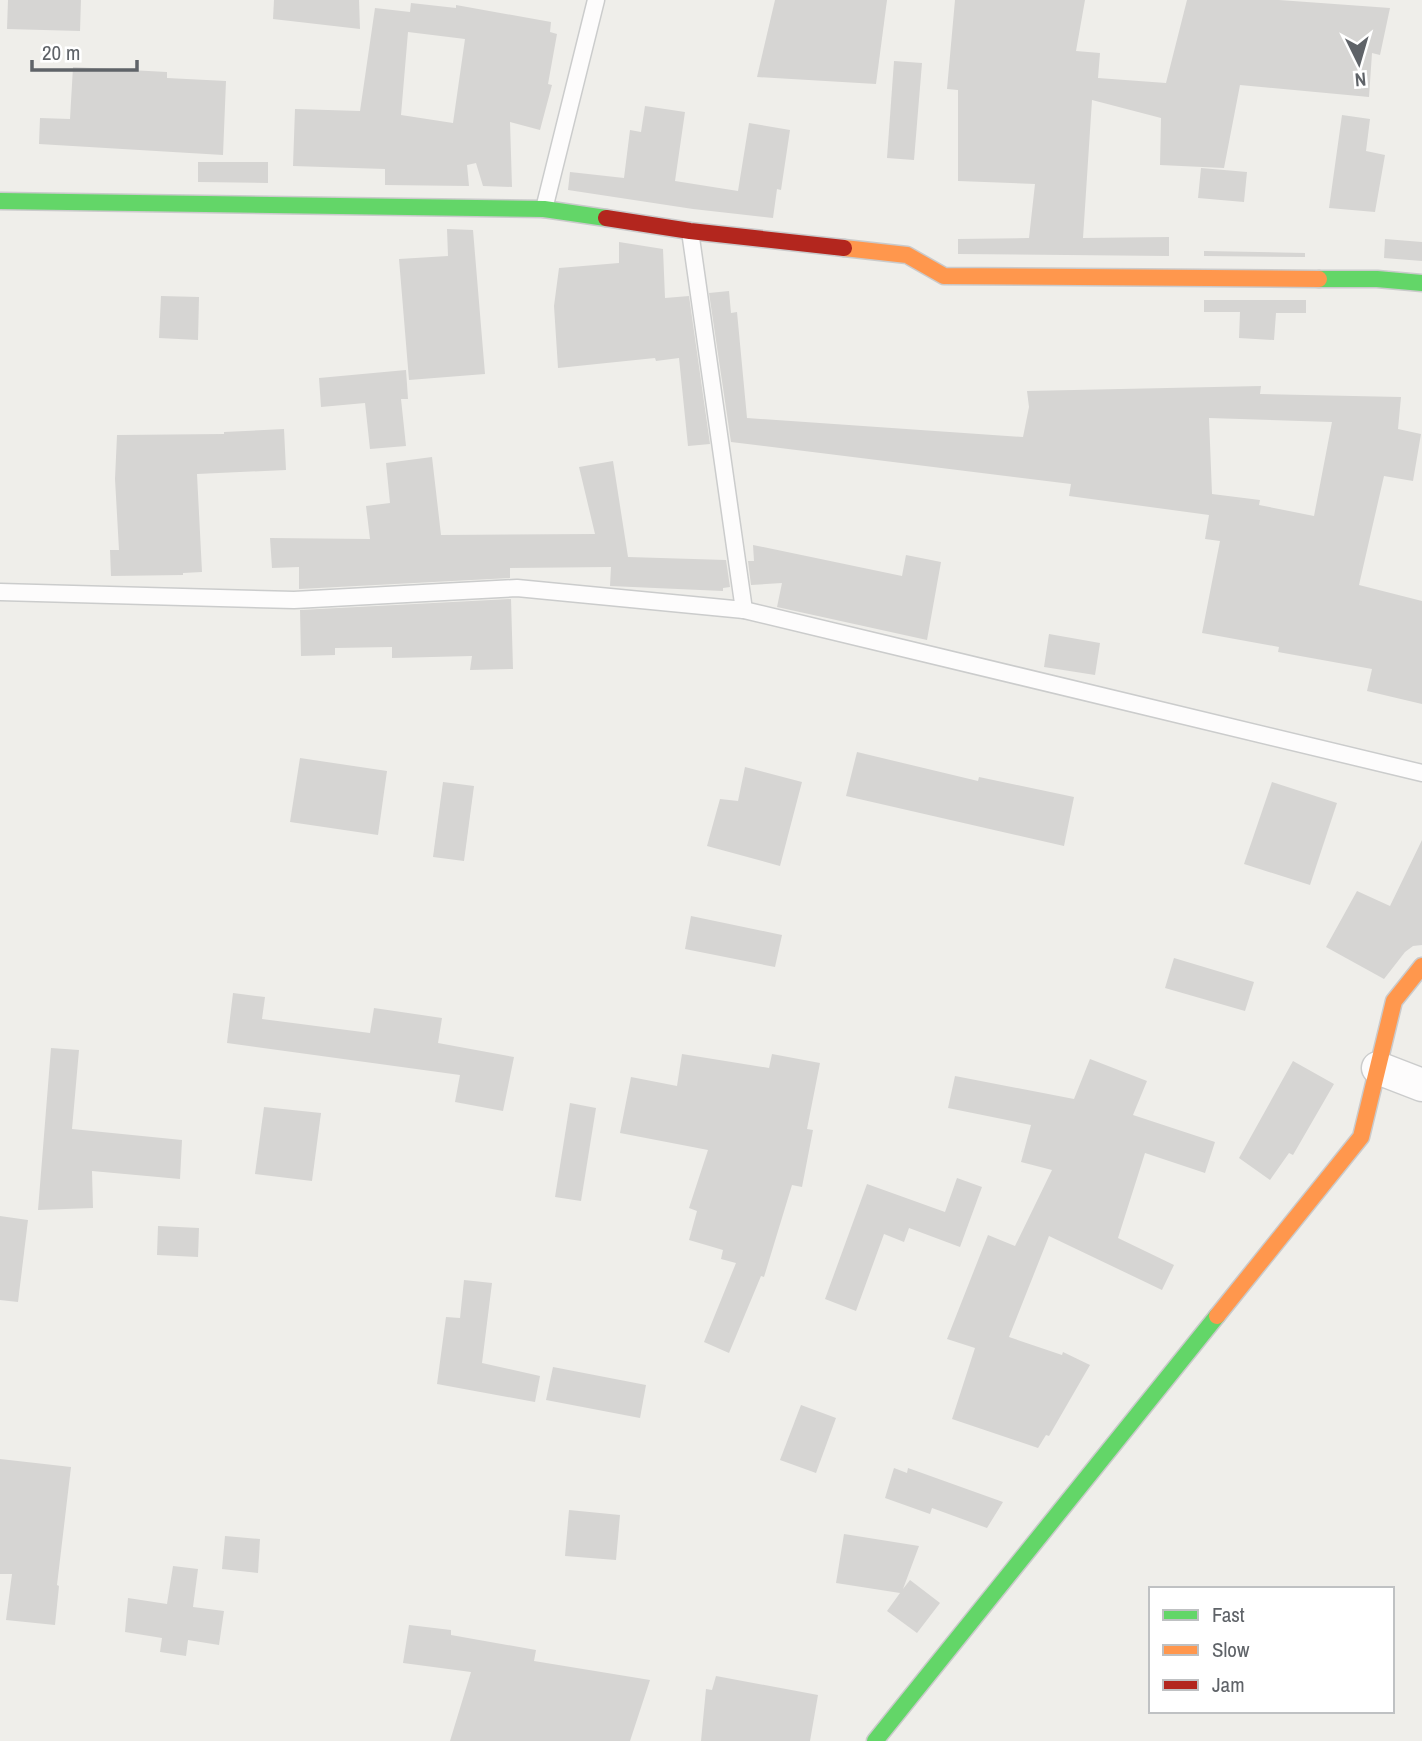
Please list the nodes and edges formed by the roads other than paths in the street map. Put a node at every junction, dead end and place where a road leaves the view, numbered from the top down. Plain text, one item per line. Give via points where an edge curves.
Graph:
1 (596, 0) edge
2 (0, 201) edge
3 (544, 209) junction
4 (690, 231) junction
5 (1422, 284) edge
6 (0, 592) edge
7 (744, 610) junction
8 (1422, 773) edge
9 (1422, 966) edge
10 (1378, 1068) junction
11 (1422, 1085) edge
12 (875, 1741) edge

1 - 3 lane
2 - 3 street
3 - 4 street
4 - 5 street via 907,255 944,276 1377,279
4 - 7 lane
6 - 7 lane via 294,600 517,588
7 - 8 lane
9 - 10 street via 1394,1001
10 - 11 street
10 - 12 street via 1361,1137

